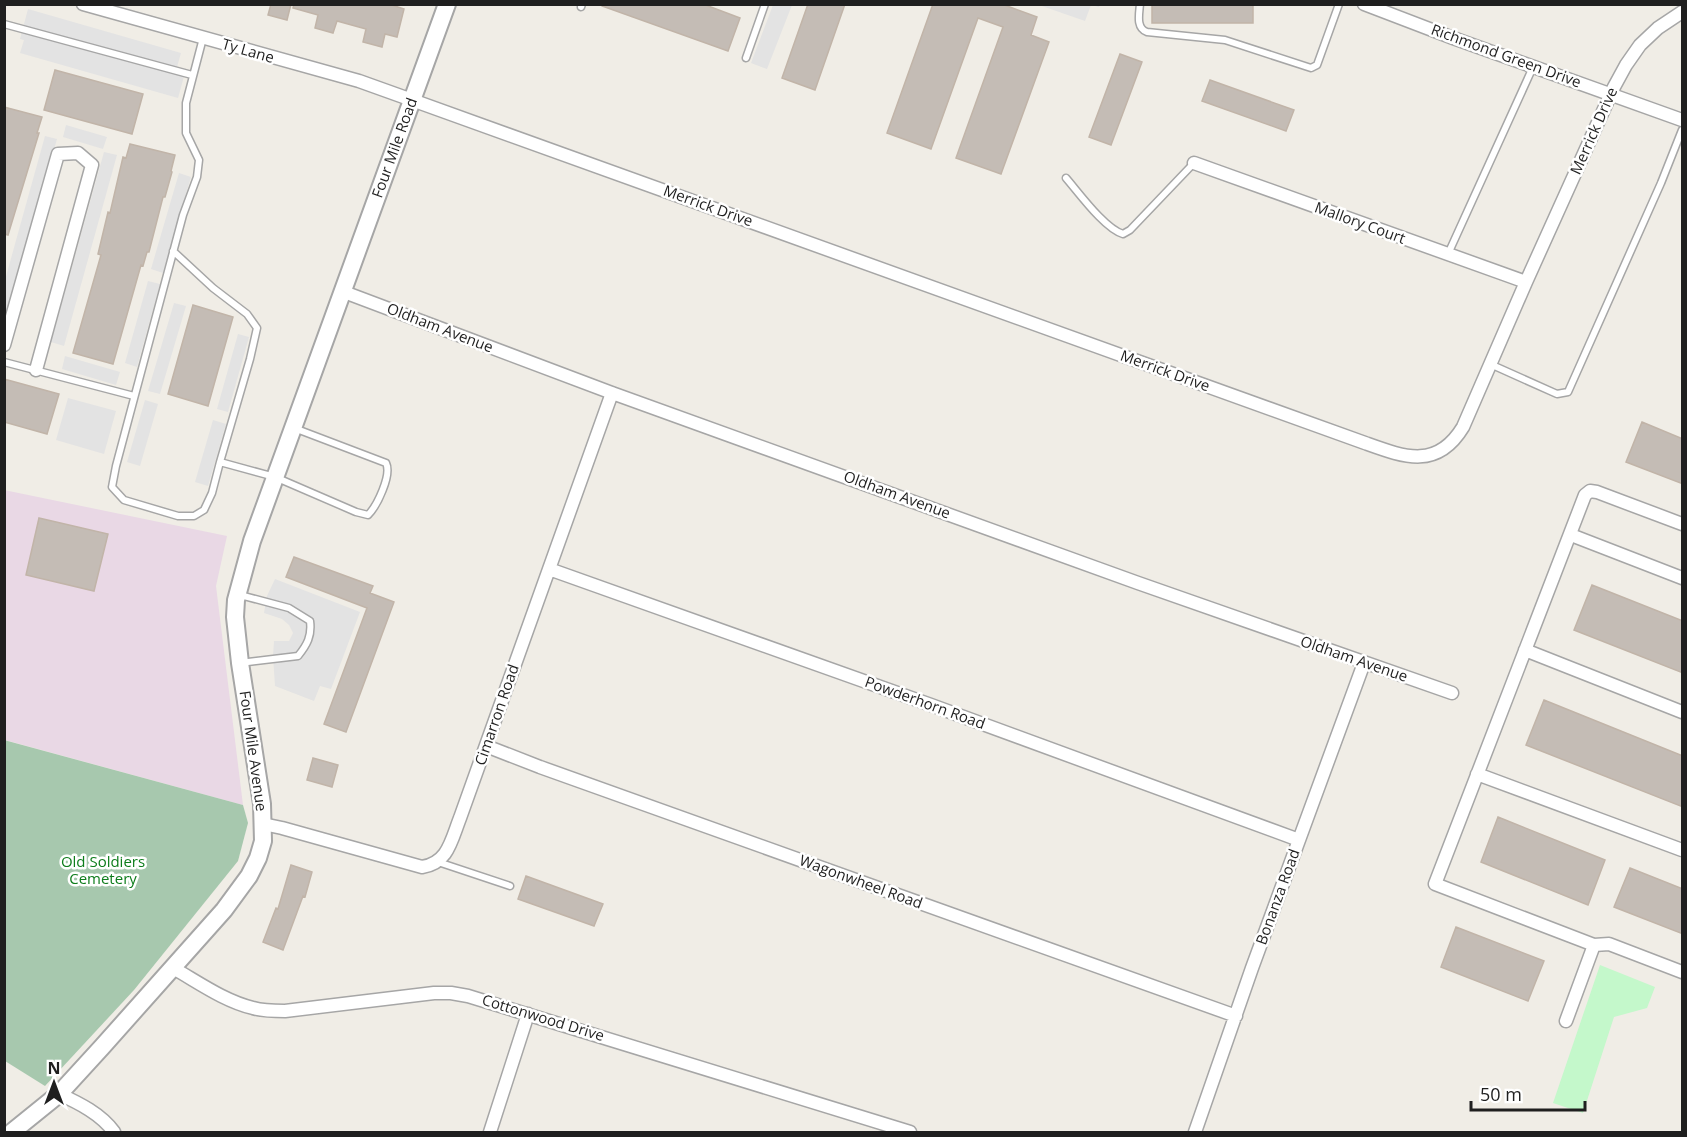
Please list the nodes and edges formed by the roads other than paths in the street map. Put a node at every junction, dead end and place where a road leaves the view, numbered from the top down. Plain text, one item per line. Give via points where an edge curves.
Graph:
1 (83, 4) edge
2 (447, 4) edge
3 (765, 4) edge
4 (1140, 4) edge
5 (1339, 4) edge
6 (1364, 4) edge
7 (1392, 9) edge
8 (1683, 12) edge
9 (4, 24) edge
10 (203, 38) junction
11 (746, 58) dead end
12 (1533, 67) junction
13 (192, 75) junction
14 (1612, 94) junction
15 (412, 99) junction
16 (1683, 120) edge
17 (1683, 130) edge
18 (1194, 163) joint
19 (1066, 178) dead end
20 (173, 251) junction
21 (1448, 254) junction
22 (1526, 282) junction
23 (344, 292) junction
24 (4, 345) edge
25 (4, 362) edge
26 (1489, 364) junction
27 (36, 370) junction
28 (612, 393) junction
29 (134, 396) junction
30 (293, 428) junction
31 (220, 462) junction
32 (275, 477) junction
33 (1683, 524) edge
34 (1571, 535) junction
35 (549, 568) junction
36 (1683, 578) edge
37 (237, 594) junction
38 (1525, 650) junction
39 (240, 663) junction
40 (1364, 663) junction
41 (1452, 693) dead end
42 (1683, 712) edge
43 (486, 746) junction
44 (1478, 774) junction
45 (263, 824) junction
46 (1299, 840) junction
47 (1683, 850) edge
48 (438, 862) junction
49 (510, 886) dead end
50 (1594, 945) junction
51 (173, 968) junction
52 (1683, 972) edge
53 (528, 1014) junction
54 (1236, 1016) junction
55 (1566, 1021) dead end
56 (59, 1094) junction
57 (12, 1132) edge
58 (114, 1132) edge
59 (490, 1132) edge
60 (910, 1132) edge
61 (1195, 1132) edge

1 - 10 street, Ty Lane
2 - 15 street, Four Mile Road
3 - 11 lane
4 - 5 lane via 1139,26 1147,32 1225,40 1311,68 1317,65
6 - 7 street, Richmond Green Drive
7 - 12 street, Richmond Green Drive via 1453,38
8 - 14 street, Merrick Drive via 1640,45
9 - 13 lane
10 - 13 lane
10 - 15 street, Ty Lane
12 - 14 street, Richmond Green Drive
12 - 21 lane
13 - 20 lane via 186,103 186,133 199,160
14 - 16 street, Richmond Green Drive
14 - 22 street, Merrick Drive
15 - 23 street, Four Mile Road
15 - 26 street, Merrick Drive via 1396,453 1436,453 1455,441
17 - 26 lane via 1568,392 1557,394
18 - 19 lane via 1123,234 1107,224
18 - 21 street, Mallory Court
20 - 29 lane
20 - 31 lane via 247,314 257,328
21 - 22 street, Mallory Court
22 - 26 street, Merrick Drive
23 - 28 street, Oldham Avenue
23 - 30 street, Four Mile Avenue
24 - 27 street via 58,154 78,153 92,165
25 - 27 lane
27 - 29 lane
28 - 35 street, Cimarron Road
28 - 40 street, Oldham Avenue
29 - 31 lane via 112,487 124,500 178,516 194,516 204,510 212,494
30 - 32 street, Four Mile Avenue
30 - 32 lane via 386,463 388,474 374,509 368,514
31 - 32 lane
32 - 37 street, Four Mile Avenue
33 - 34 street via 1590,491 1585,495
34 - 36 street
34 - 38 street
35 - 43 street, Cimarron Road
35 - 46 street, Powderhorn Road
37 - 39 street, Four Mile Avenue
37 - 39 lane via 289,608 310,621 311,631 307,646 298,656
38 - 42 street
38 - 44 street
39 - 45 street, Four Mile Avenue
40 - 41 street, Oldham Avenue
40 - 46 street, Bonanza Road
43 - 48 street, Cimarron Road via 448,847
43 - 54 street, Wagonwheel Road
44 - 47 street
44 - 50 street via 1435,884
45 - 48 street via 411,865 422,867
45 - 51 street, Four Mile Avenue via 258,858 249,876
46 - 54 street, Bonanza Road
48 - 49 lane
50 - 52 street via 1609,944
50 - 55 street
51 - 53 street, Cottonwood Drive via 239,1003 268,1011 451,993
51 - 56 street, Four Mile Avenue
53 - 59 street
53 - 60 street, Cottonwood Drive
54 - 61 street, Bonanza Road
56 - 57 street, Four Mile Avenue
56 - 58 street via 99,1117

